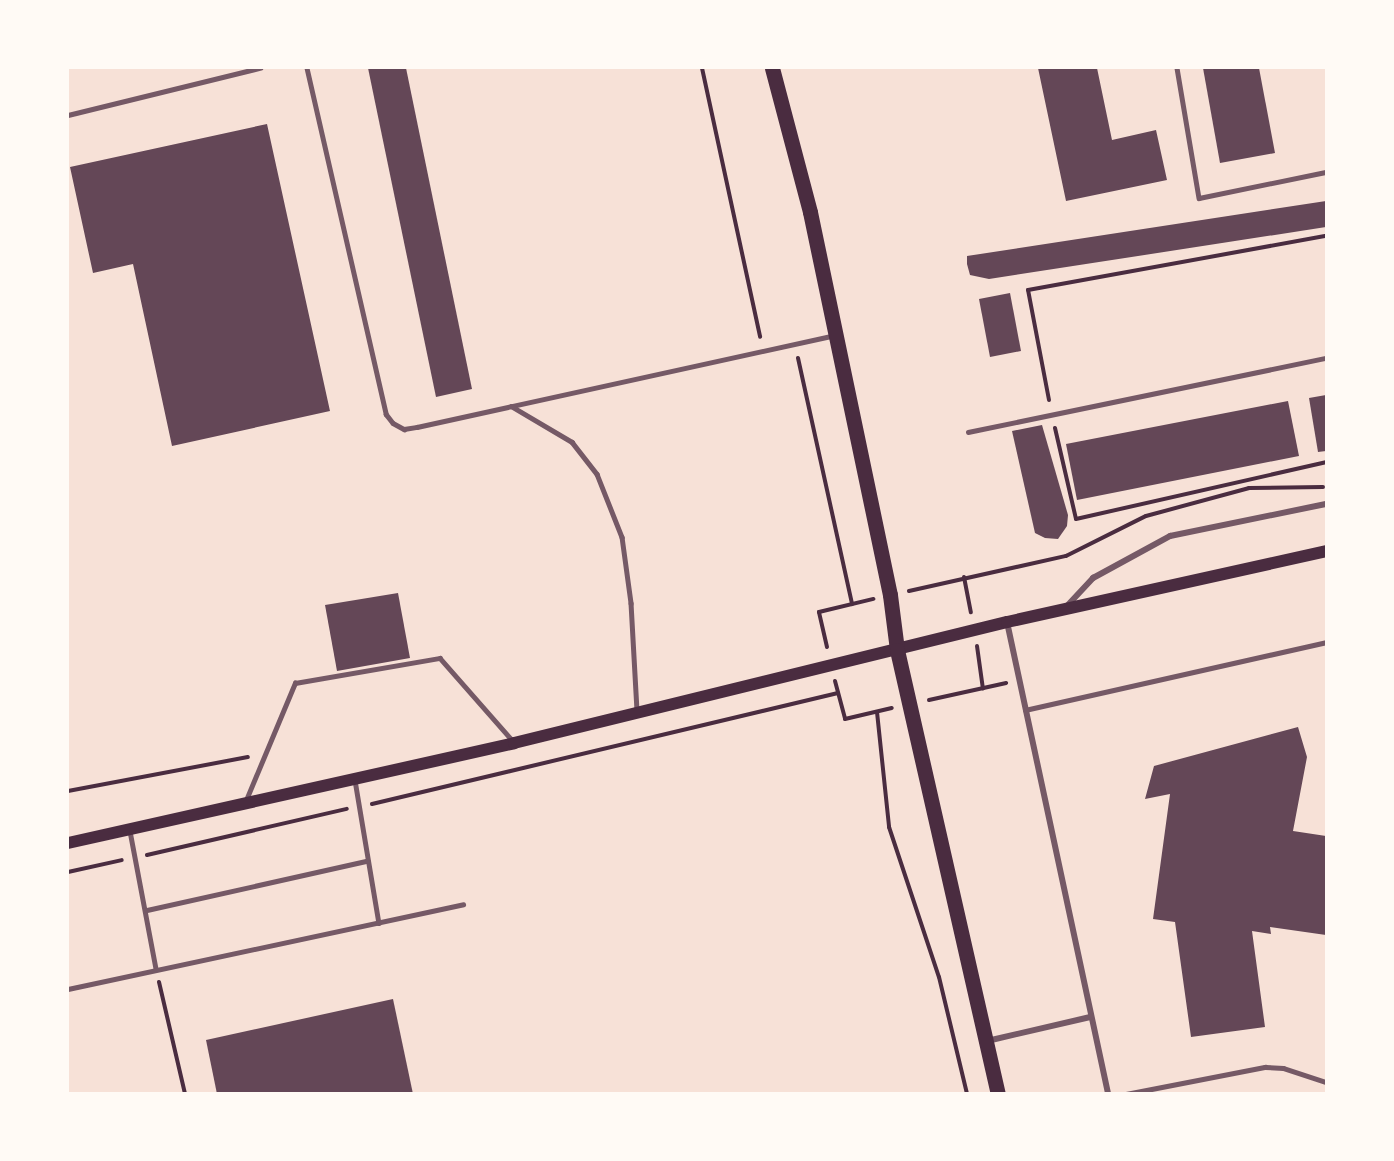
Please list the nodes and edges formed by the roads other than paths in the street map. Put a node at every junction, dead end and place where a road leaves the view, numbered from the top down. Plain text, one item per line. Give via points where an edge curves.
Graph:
1 (260, 68) edge
2 (307, 68) edge
3 (772, 68) edge
4 (1177, 68) edge
5 (68, 115) edge
6 (1326, 172) edge
7 (834, 335) junction
8 (1326, 358) edge
9 (511, 406) junction
10 (968, 432) dead end
11 (1326, 504) edge
12 (1326, 551) edge
13 (1064, 609) junction
14 (1007, 622) junction
15 (1326, 642) edge
16 (897, 650) junction
17 (1025, 710) junction
18 (637, 714) junction
19 (514, 743) junction
20 (355, 777) junction
21 (246, 800) junction
22 (129, 829) junction
23 (68, 843) edge
24 (367, 861) junction
25 (463, 904) dead end
26 (147, 910) junction
27 (379, 923) junction
28 (156, 969) junction
29 (68, 989) edge
30 (1090, 1017) junction
31 (987, 1041) junction
32 (1326, 1082) edge
33 (998, 1094) edge
34 (1108, 1094) edge
35 (1126, 1094) edge

1 - 5 lane
2 - 9 lane via 386,414 405,429
3 - 7 main road via 810,212
4 - 6 lane via 1199,198
7 - 9 lane
7 - 16 main road via 890,595
8 - 10 lane
9 - 18 lane via 572,442 597,474 622,537 631,603
11 - 13 street via 1170,536 1092,578
12 - 13 main road
13 - 14 main road
14 - 16 main road
14 - 17 street
15 - 17 lane
16 - 18 main road
16 - 31 main road
17 - 30 street
18 - 19 main road
19 - 20 main road
19 - 21 lane via 440,658 295,683
20 - 21 main road
20 - 24 lane
21 - 22 main road
22 - 23 main road
22 - 26 lane
24 - 26 lane
24 - 27 lane
25 - 27 lane
26 - 28 lane
27 - 28 lane
28 - 29 lane
30 - 31 street
30 - 34 street
31 - 33 main road
32 - 35 lane via 1283,1068 1265,1067

